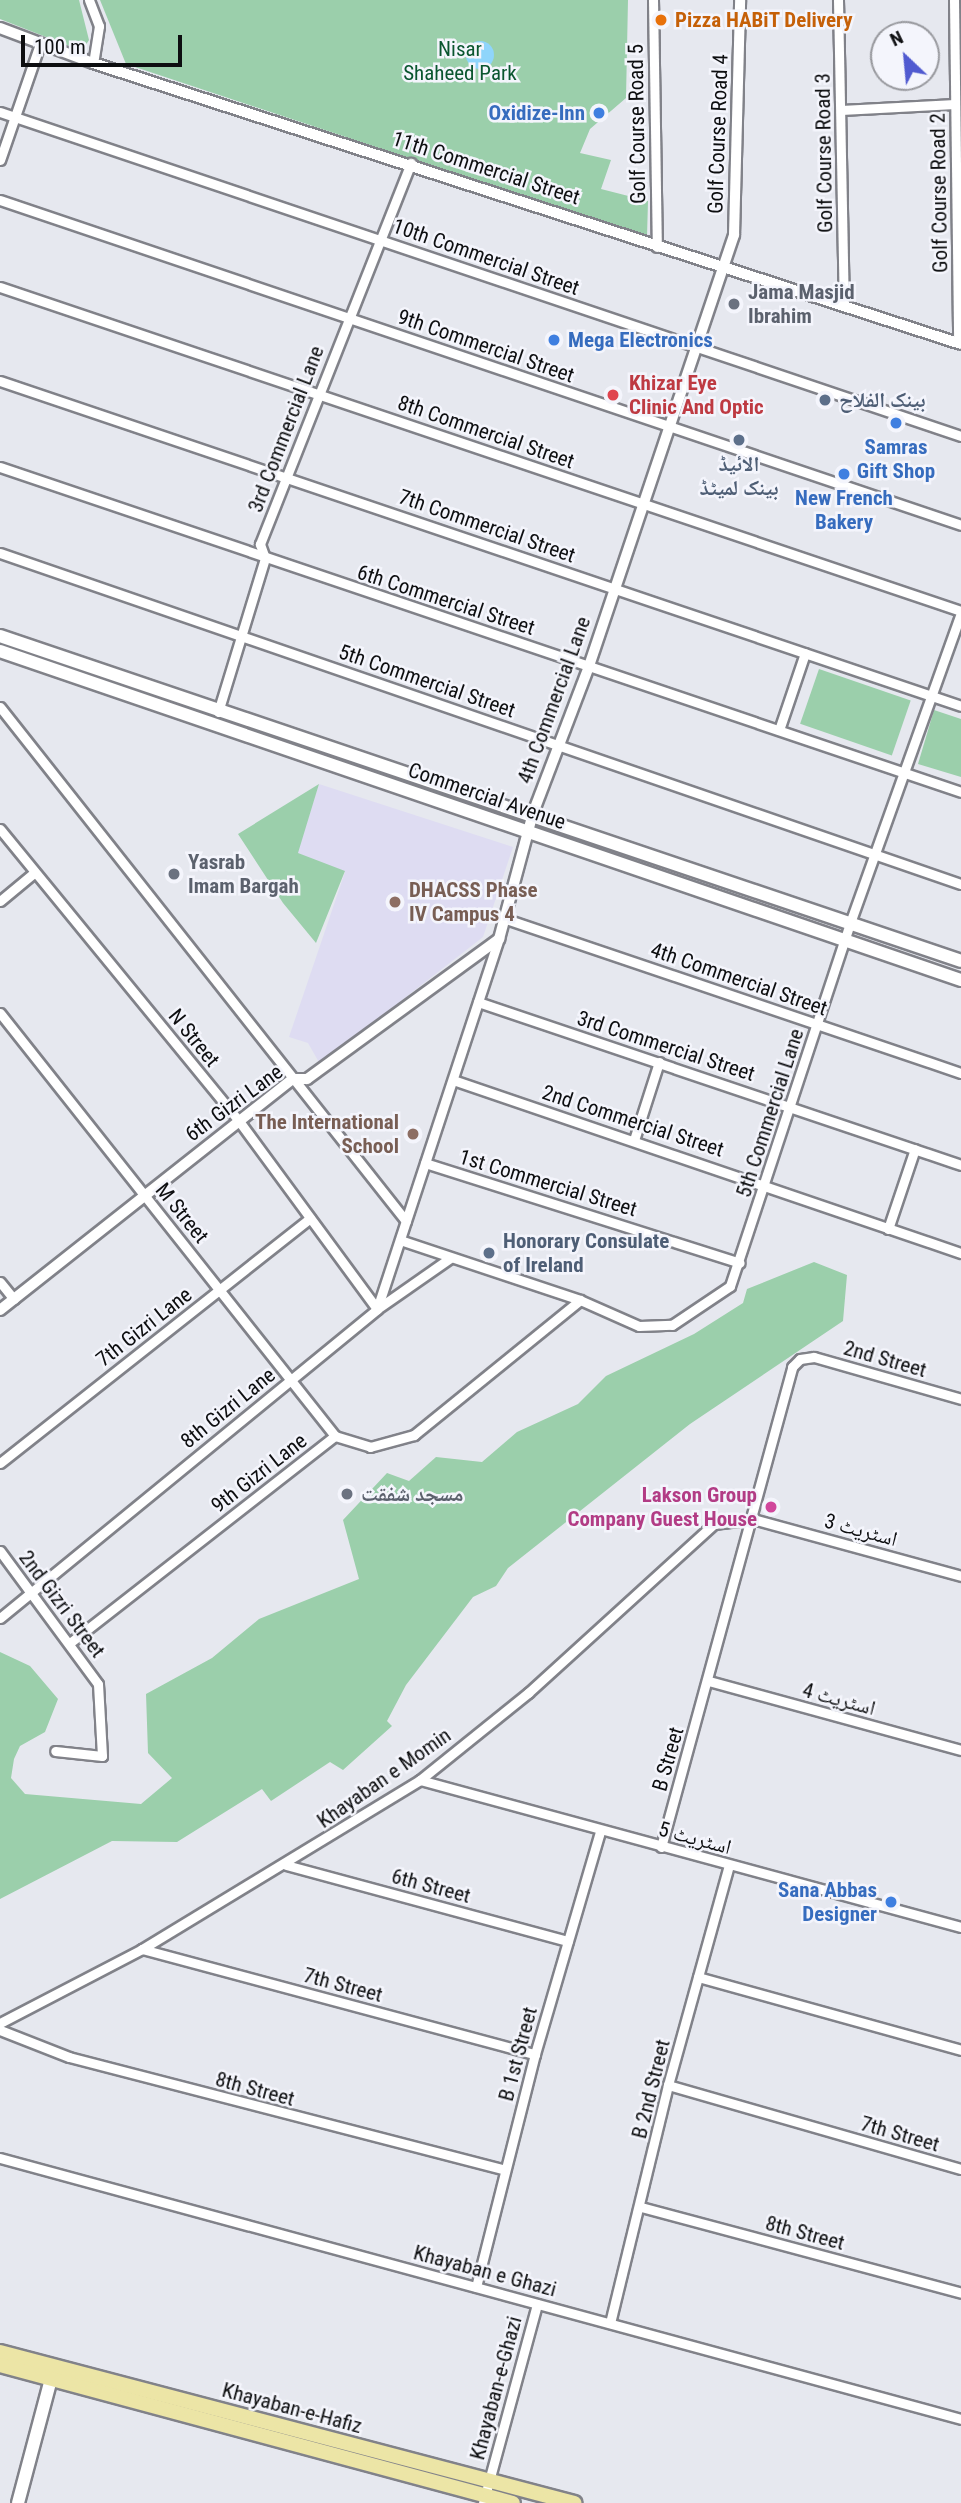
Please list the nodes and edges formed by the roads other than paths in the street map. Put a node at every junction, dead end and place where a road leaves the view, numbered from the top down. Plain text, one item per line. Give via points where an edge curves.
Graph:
1 (89, 0) edge
2 (653, 0) edge
3 (740, 0) edge
4 (838, 0) edge
5 (954, 0) edge
6 (0, 28) edge
7 (40, 44) junction
8 (93, 63) junction
9 (955, 104) junction
10 (841, 110) junction
11 (0, 112) edge
12 (15, 117) junction
13 (0, 160) edge
14 (411, 163) junction
15 (0, 200) edge
16 (379, 240) junction
17 (657, 247) junction
18 (725, 267) junction
19 (0, 286) edge
20 (844, 306) junction
21 (348, 317) junction
22 (960, 343) edge
23 (695, 347) junction
24 (0, 381) edge
25 (318, 394) junction
26 (668, 426) junction
27 (961, 436) edge
28 (0, 467) edge
29 (288, 476) junction
30 (643, 504) junction
31 (961, 525) edge
32 (0, 553) edge
33 (265, 558) junction
34 (614, 589) junction
35 (961, 612) edge
36 (0, 636) edge
37 (241, 636) junction
38 (0, 651) edge
39 (805, 653) junction
40 (589, 666) junction
41 (930, 696) junction
42 (961, 706) edge
43 (0, 707) edge
44 (218, 712) junction
45 (779, 730) junction
46 (559, 746) junction
47 (904, 772) junction
48 (961, 792) edge
49 (533, 813) junction
50 (0, 829) edge
51 (529, 831) junction
52 (876, 855) junction
53 (35, 872) junction
54 (961, 884) edge
55 (0, 901) edge
56 (506, 919) junction
57 (850, 923) junction
58 (499, 939) junction
59 (845, 940) junction
60 (961, 961) edge
61 (961, 980) edge
62 (478, 1002) junction
63 (0, 1013) edge
64 (818, 1024) junction
65 (659, 1062) junction
66 (961, 1073) edge
67 (293, 1079) junction
68 (453, 1080) junction
69 (789, 1105) junction
70 (239, 1121) junction
71 (634, 1140) junction
72 (915, 1149) junction
73 (425, 1163) junction
74 (961, 1165) edge
75 (764, 1183) junction
76 (145, 1194) junction
77 (310, 1218) junction
78 (406, 1221) junction
79 (888, 1229) junction
80 (400, 1240) junction
81 (961, 1253) edge
82 (450, 1258) junction
83 (740, 1263) junction
84 (0, 1282) edge
85 (221, 1289) junction
86 (14, 1299) junction
87 (580, 1300) junction
88 (377, 1309) junction
89 (0, 1310) edge
90 (290, 1380) junction
91 (961, 1399) edge
92 (335, 1436) junction
93 (0, 1463) edge
94 (753, 1519) junction
95 (0, 1551) edge
96 (961, 1576) edge
97 (33, 1592) junction
98 (0, 1618) edge
99 (71, 1642) junction
100 (709, 1681) junction
101 (961, 1750) edge
102 (55, 1751) dead end
103 (420, 1780) junction
104 (600, 1831) junction
105 (661, 1847) junction
106 (286, 1865) junction
107 (729, 1865) junction
108 (961, 1927) edge
109 (568, 1941) junction
110 (142, 1949) junction
111 (698, 1977) junction
112 (0, 2023) edge
113 (0, 2030) edge
114 (961, 2050) edge
115 (535, 2054) junction
116 (668, 2085) junction
117 (0, 2158) edge
118 (505, 2169) junction
119 (961, 2169) edge
120 (641, 2207) junction
121 (476, 2287) junction
122 (961, 2293) edge
123 (537, 2304) junction
124 (610, 2323) junction
125 (0, 2352) edge
126 (0, 2365) edge
127 (52, 2373) junction
128 (961, 2419) edge
129 (489, 2480) junction
130 (484, 2499) edge
131 (18, 2503) edge
132 (513, 2503) edge
133 (574, 2503) edge

1 - 8 street via 99,26
2 - 17 street, Golf Course Road 5
3 - 18 street, Golf Course Road 4 via 738,173 734,235
4 - 10 street, Golf Course Road 3
5 - 9 street, Golf Course Road 2
6 - 7 street, 11th Commercial Street
7 - 8 street, 11th Commercial Street
7 - 12 street
8 - 14 street, 11th Commercial Street
9 - 10 street
9 - 22 street, Golf Course Road 2
10 - 20 street, Golf Course Road 3
11 - 12 street, 10th Commercial Street
12 - 13 street
12 - 16 street, 10th Commercial Street
14 - 16 street, 3rd Commercial Lane
14 - 17 street, 11th Commercial Street
15 - 21 street, 9th Commercial Street
16 - 21 street, 3rd Commercial Lane
16 - 23 street, 10th Commercial Street
17 - 18 street, 11th Commercial Street
18 - 20 street, 11th Commercial Street
18 - 23 street, 4th Commercial Lane
19 - 25 street, 8th Commercial Street
20 - 22 street, 11th Commercial Street
21 - 25 street, 3rd Commercial Lane
21 - 26 street, 9th Commercial Street
23 - 26 street, 4th Commercial Lane
23 - 27 street, 10th Commercial Street
24 - 29 street, 7th Commercial Street
25 - 29 street, 3rd Commercial Lane
25 - 30 street, 8th Commercial Street
26 - 30 street, 4th Commercial Lane
26 - 31 street, 9th Commercial Street
28 - 33 street, 6th Commercial Street
29 - 33 street, 3rd Commercial Lane via 260,544
29 - 34 street, 7th Commercial Street
30 - 34 street, 4th Commercial Lane
30 - 35 street, 8th Commercial Street
32 - 37 street, 5th Commercial Street
33 - 37 street, 3rd Commercial Lane
33 - 40 street, 6th Commercial Street
34 - 39 street, 7th Commercial Street
34 - 40 street, 4th Commercial Lane
35 - 41 street, 5th Commercial Lane
36 - 44 main road, Commercial Avenue
37 - 44 street, 3rd Commercial Lane
37 - 46 street, 5th Commercial Street
38 - 51 main road, Commercial Avenue
39 - 41 street, 7th Commercial Street
39 - 45 street
40 - 45 street, 6th Commercial Street
40 - 46 street, 4th Commercial Lane
41 - 42 street, 7th Commercial Street
41 - 47 street, 5th Commercial Lane
43 - 67 street
44 - 49 main road, Commercial Avenue
45 - 47 street, 6th Commercial Street
46 - 49 street, 4th Commercial Lane
46 - 52 street, 5th Commercial Street
47 - 48 street, 6th Commercial Street
47 - 52 street, 5th Commercial Lane
49 - 51 street, 4th Commercial Lane
49 - 57 main road, Commercial Avenue
50 - 53 street, N Street
51 - 56 street, 4th Commercial Lane
51 - 59 main road, Commercial Avenue
52 - 54 street, 5th Commercial Street
52 - 57 street, 5th Commercial Lane
53 - 55 street
53 - 70 street, N Street
56 - 58 street, 4th Commercial Lane
56 - 64 street, 4th Commercial Street
57 - 59 street, 5th Commercial Lane
57 - 60 main road, Commercial Avenue
58 - 62 street, 4th Commercial Lane
58 - 67 street, 6th Gizri Lane via 307,1079
59 - 61 main road, Commercial Avenue
59 - 64 street, 5th Commercial Lane
62 - 65 street, 3rd Commercial Street
62 - 68 street, 4th Commercial Lane
63 - 76 street, M Street
64 - 66 street, 4th Commercial Street
64 - 69 street, 5th Commercial Lane
65 - 69 street, 3rd Commercial Street
65 - 71 street
67 - 70 street, 6th Gizri Lane
67 - 78 street
68 - 71 street, 2nd Commercial Street
68 - 73 street, 4th Commercial Lane
69 - 72 street, 3rd Commercial Street
69 - 75 street, 5th Commercial Lane
70 - 76 street, 6th Gizri Lane
70 - 77 street, N Street
71 - 75 street, 2nd Commercial Street
72 - 74 street, 3rd Commercial Street
72 - 79 street
73 - 78 street, 4th Commercial Lane
73 - 83 street, 1st Commercial Street
75 - 79 street, 2nd Commercial Street
75 - 83 street, 5th Commercial Lane
76 - 85 street, M Street
76 - 86 street, 6th Gizri Lane
77 - 85 street, 7th Gizri Lane
77 - 88 street, N Street
78 - 80 street, 4th Commercial Lane
79 - 81 street, 2nd Commercial Street
80 - 82 street, 5th Commercial Lane
80 - 88 street, 4th Commercial Lane
82 - 87 street, 5th Commercial Lane
82 - 88 street, 8th Gizri Lane
83 - 87 street, 5th Commercial Lane via 730,1286 672,1325 639,1326
84 - 86 street
85 - 90 street, M Street
85 - 93 street, 7th Gizri Lane
86 - 89 street, 6th Gizri Lane
87 - 92 street, 9th Gizri Lane via 414,1435 370,1447
88 - 90 street, 8th Gizri Lane
90 - 92 street, M Street
90 - 97 street, 8th Gizri Lane
91 - 94 street, 2nd Street via 814,1357 800,1359 792,1367
92 - 99 street, 9th Gizri Lane
94 - 96 street, اسٹریٹ 3
94 - 100 street, B Street
94 - 103 street, Khayaban e Momin via 714,1524 528,1693
95 - 97 street, 2nd Gizri Street
97 - 98 street, 8th Gizri Lane
97 - 99 street, 2nd Gizri Street
99 - 102 street, 2nd Gizri Street via 98,1684 102,1756
100 - 101 street, اسٹریٹ 4
100 - 105 street, B Street
103 - 104 street, اسٹریٹ 5
103 - 106 street, Khayaban e Momin
104 - 105 street, اسٹریٹ 5
104 - 109 street, B 1st Street
105 - 107 street, اسٹریٹ 5
106 - 109 street, 6th Street
106 - 110 street, Khayaban e Momin
107 - 108 street, اسٹریٹ 5
107 - 111 street, B 2nd Street
109 - 115 street, B 1st Street
110 - 112 street, Khayaban e Momin
110 - 115 street, 7th Street
111 - 114 street
111 - 116 street, B 2nd Street
113 - 118 street, 8th Street via 69,2057
115 - 118 street, B 1st Street
116 - 119 street, 7th Street
116 - 120 street, B 2nd Street
117 - 121 street, Khayaban e Ghazi
118 - 121 street, B 1st Street
120 - 122 street, 8th Street
120 - 124 street, B 2nd Street
121 - 123 street, Khayaban e Ghazi
123 - 124 street, Khayaban e Ghazi
123 - 129 street, Khayaban-e-Ghazi
124 - 128 street, Khayaban e Ghazi
125 - 127 main road, Khayaban-e-Hafiz
126 - 127 main road
127 - 129 main road, Khayaban-e-Hafiz
127 - 130 main road, Khayaban-e-Hafiz
127 - 131 main road
129 - 130 street
129 - 133 main road, Khayaban-e-Hafiz
130 - 132 main road, Khayaban-e-Hafiz

